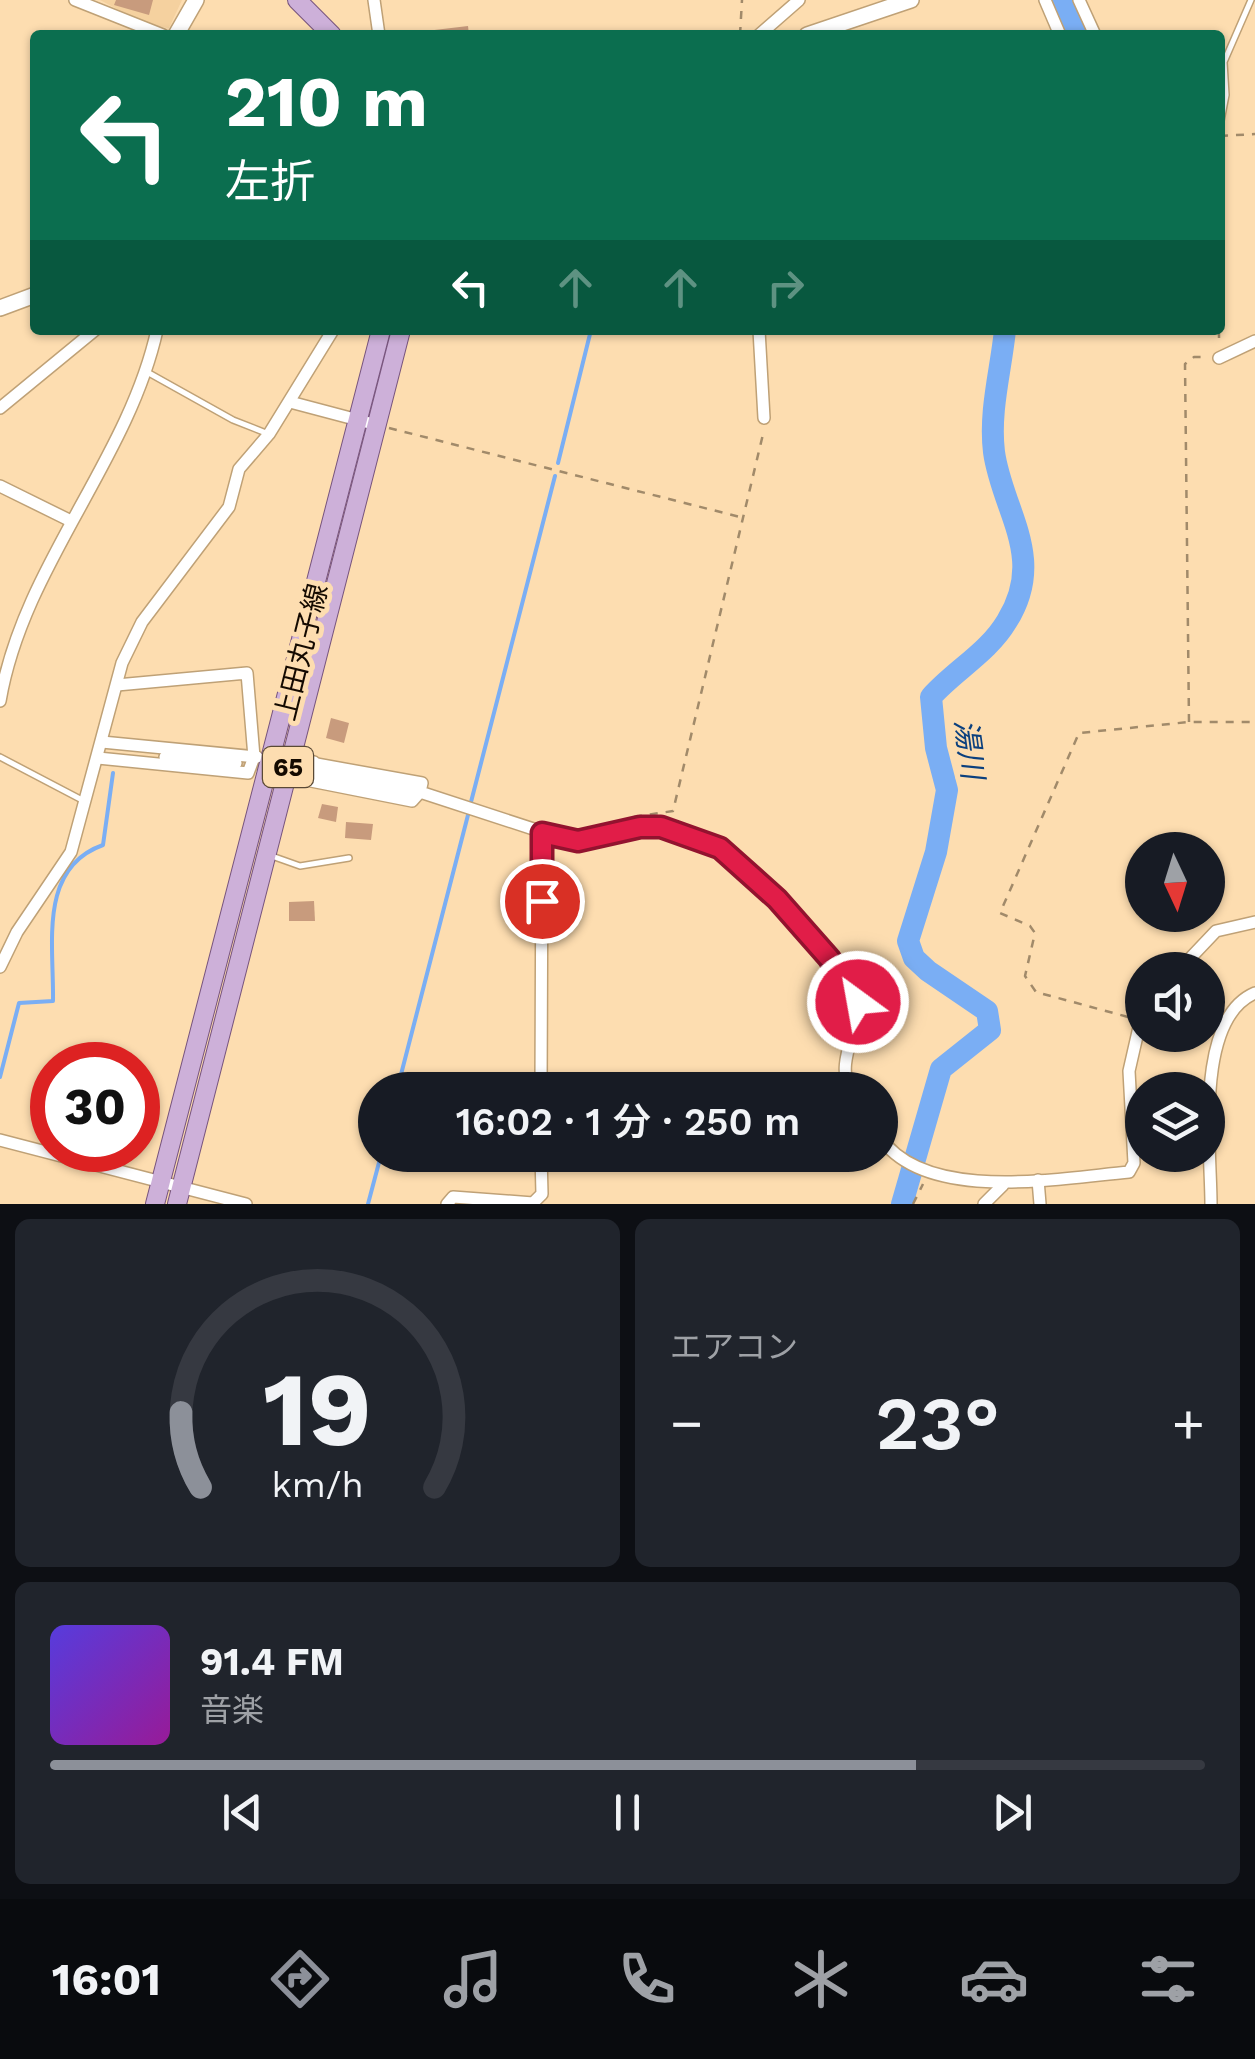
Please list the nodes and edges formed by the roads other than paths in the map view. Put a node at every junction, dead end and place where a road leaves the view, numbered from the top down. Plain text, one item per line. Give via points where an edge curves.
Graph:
1 (76, 0) edge
2 (196, 0) edge
3 (297, 0) edge
4 (374, 0) edge
5 (799, 0) edge
6 (911, 0) edge
7 (1045, 0) edge
8 (1078, 0) edge
9 (1251, 0) edge
10 (856, 18) junction
11 (151, 30) edge
12 (179, 30) edge
13 (327, 30) edge
14 (378, 30) edge
15 (765, 30) edge
16 (822, 30) edge
17 (856, 30) edge
18 (1058, 30) edge
19 (1093, 30) edge
20 (1225, 60) edge
21 (30, 297) edge
22 (0, 308) edge
23 (89, 335) edge
24 (156, 335) edge
25 (330, 335) edge
26 (380, 335) edge
27 (399, 335) edge
28 (759, 335) edge
29 (1255, 341) edge
30 (1219, 358) road end
31 (146, 372) junction
32 (290, 402) junction
33 (0, 408) edge
34 (764, 418) road end
35 (358, 420) junction
36 (377, 425) junction
37 (269, 434) junction
38 (0, 486) edge
39 (71, 522) junction
40 (117, 685) junction
41 (0, 701) edge
42 (100, 750) junction
43 (0, 756) edge
44 (254, 757) junction
45 (282, 759) junction
46 (236, 763) tunnel mouth
47 (316, 767) junction
48 (420, 792) junction
49 (86, 802) junction
50 (542, 833) junction
51 (267, 854) junction
52 (349, 858) dead end
53 (1255, 922) edge
54 (1196, 952) edge
55 (0, 967) edge
56 (1255, 993) edge
57 (1133, 1052) edge
58 (541, 1072) edge
59 (845, 1072) edge
60 (0, 1140) edge
61 (898, 1156) edge
62 (541, 1172) edge
63 (1038, 1180) junction
64 (161, 1182) junction
65 (1003, 1185) junction
66 (179, 1196) edge
67 (156, 1204) edge
68 (246, 1204) edge
69 (448, 1204) edge
70 (984, 1204) edge
71 (1040, 1204) edge
72 (1212, 1204) edge

1 - 11 street
2 - 12 main road
3 - 13 main road
4 - 14 street
5 - 15 street
6 - 10 main road
7 - 18 street
8 - 19 street
9 - 20 lane
10 - 16 main road
10 - 17 street
21 - 22 main road
23 - 33 street
24 - 31 street
25 - 32 street
26 - 35 main road, 上田丸子線 / 65
27 - 36 main road, 上田丸子線 / 65
28 - 34 street
29 - 30 street
31 - 37 lane
31 - 39 street
32 - 35 street
32 - 37 street
35 - 36 street
35 - 45 main road, 上田丸子線 / 65
36 - 45 main road, 上田丸子線 / 65
37 - 40 street via 239,469 229,507 142,622
38 - 39 street
39 - 41 street via 19,628
40 - 42 street
40 - 44 street via 247,673
42 - 44 street via 248,773
42 - 46 street
42 - 49 street
43 - 49 lane
44 - 45 street
45 - 47 street
45 - 51 main road, 上田丸子線 / 65
45 - 64 main road, 上田丸子線 / 65
47 - 48 street via 422,784
47 - 48 street via 311,781 412,801
48 - 50 street
49 - 55 street via 72,852
50 - 58 street
50 - 59 street via 578,841 661,827 735,858 856,993
51 - 52 lane via 300,866
51 - 66 main road, 上田丸子線 / 65
53 - 54 street via 1216,931
56 - 72 street via 1225,1024 1211,1061
57 - 63 street via 1129,1172
60 - 64 street
61 - 65 street via 971,1183
62 - 69 street via 542,1194 533,1202 453,1197
63 - 65 street
63 - 71 street
64 - 66 street
64 - 67 main road, 上田丸子線 / 65
65 - 70 street
66 - 68 street

